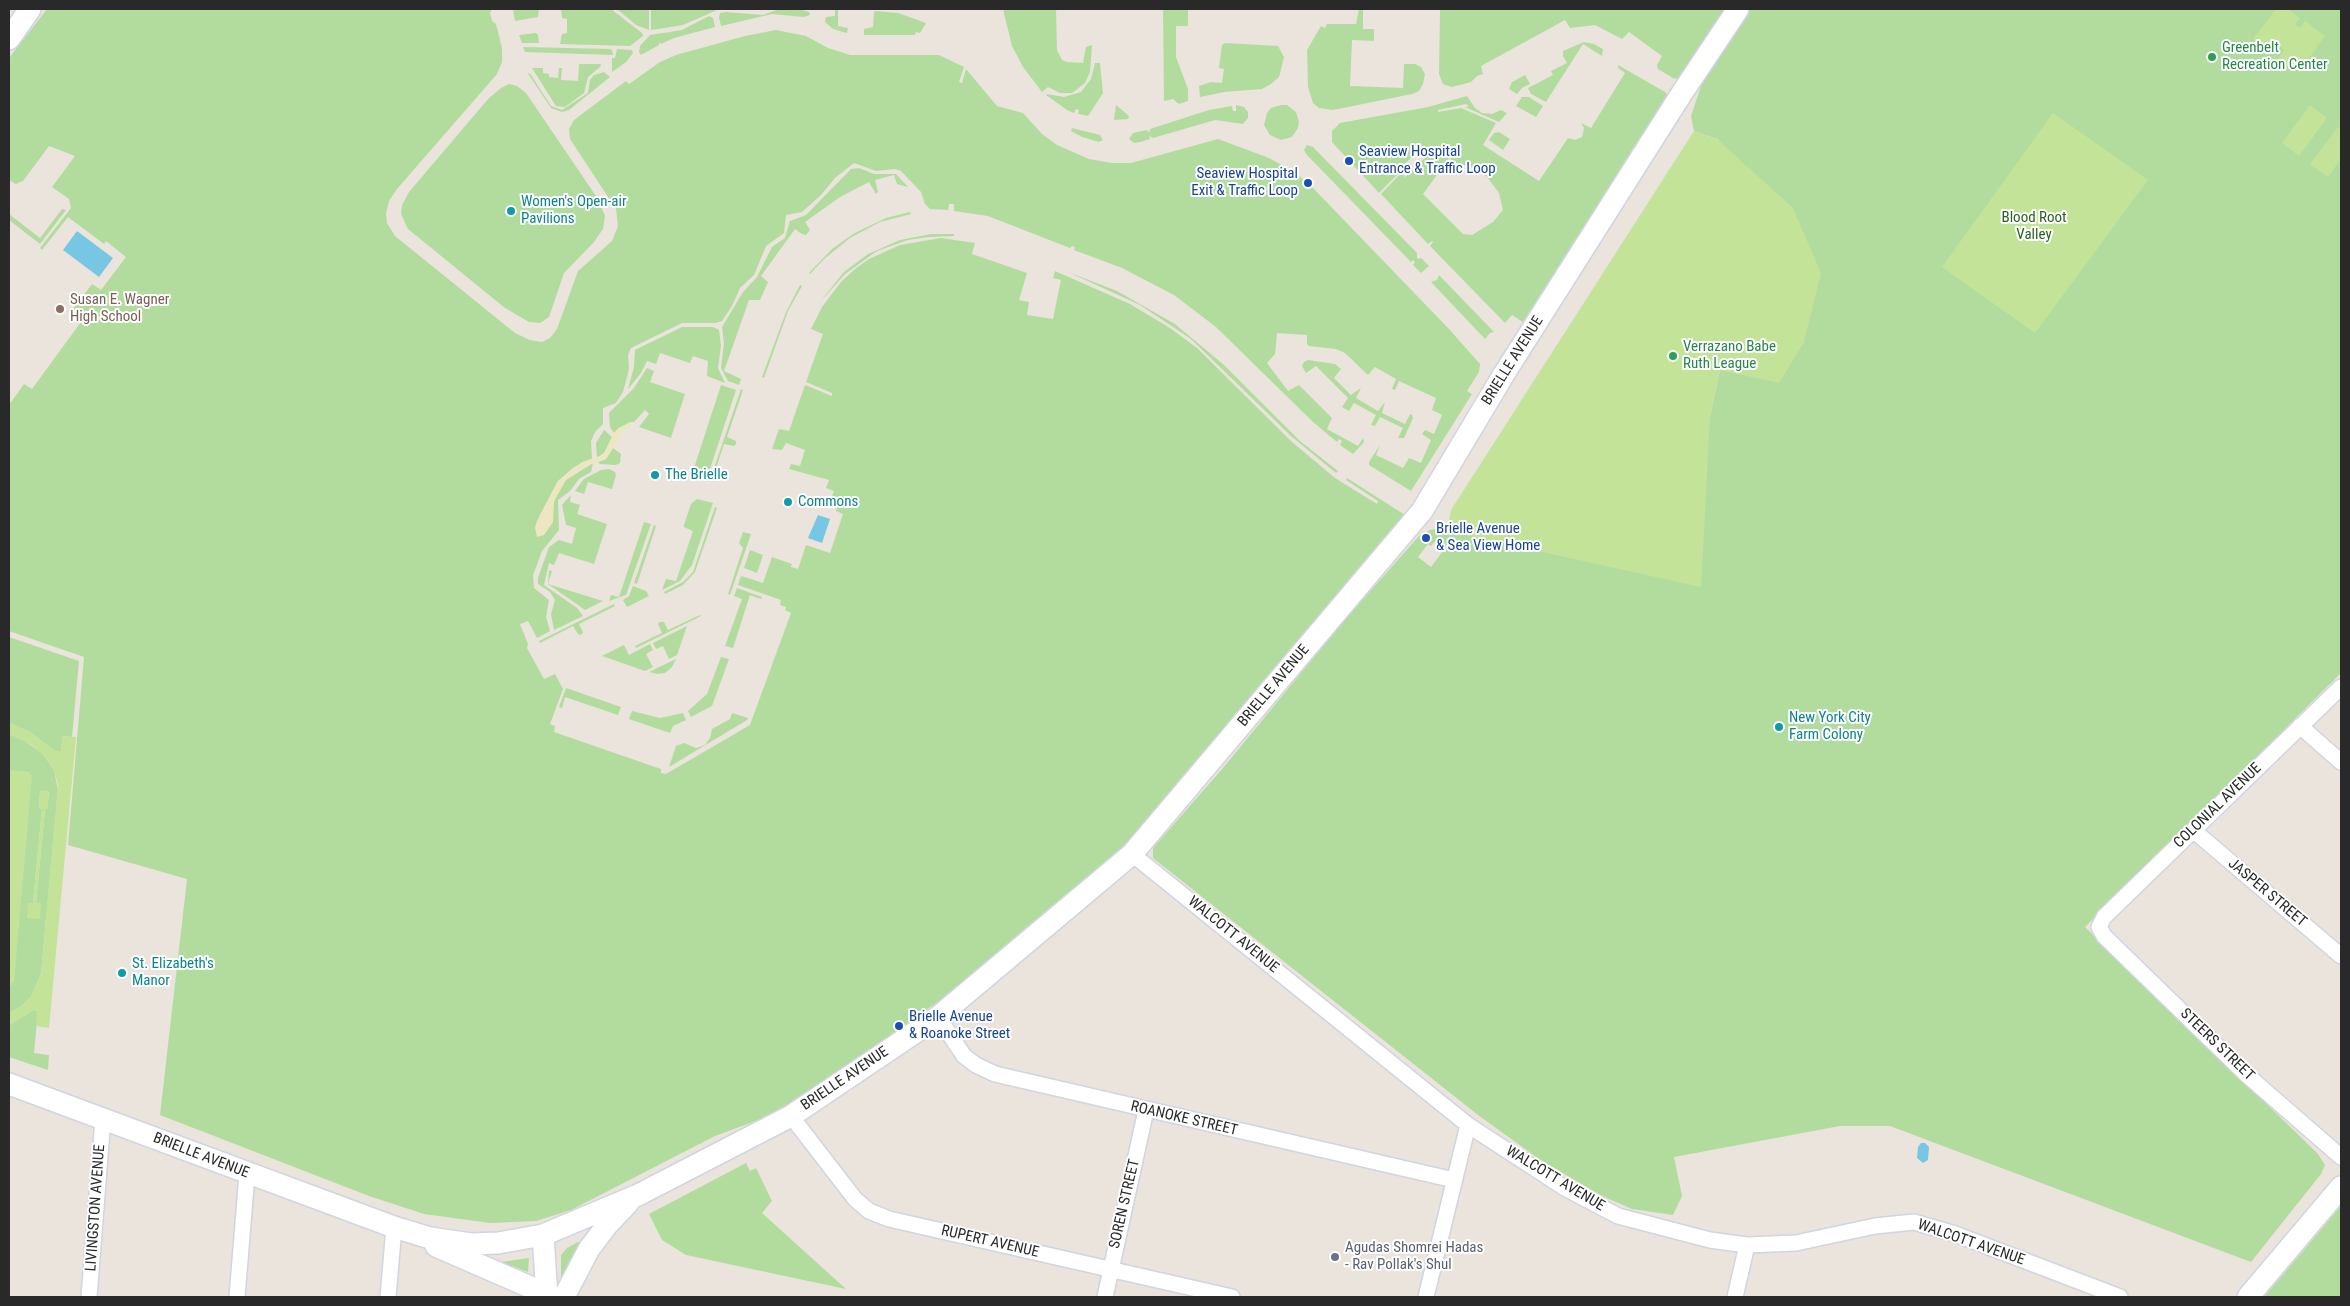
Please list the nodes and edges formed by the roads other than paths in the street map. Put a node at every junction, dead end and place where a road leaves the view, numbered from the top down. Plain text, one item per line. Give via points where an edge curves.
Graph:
1 (30, 9) edge
2 (1738, 9) edge
3 (9, 39) edge
4 (2341, 687) edge
5 (2300, 726) junction
6 (2341, 762) edge
7 (2193, 830) junction
8 (1132, 854) junction
9 (2099, 927) joint
10 (2341, 956) edge
11 (938, 1017) junction
12 (9, 1084) edge
13 (1146, 1110) junction
14 (791, 1116) junction
15 (103, 1118) junction
16 (1468, 1125) junction
17 (2341, 1156) edge
18 (246, 1174) junction
19 (1454, 1180) junction
20 (2341, 1187) edge
21 (638, 1195) junction
22 (394, 1228) junction
23 (543, 1235) junction
24 (1747, 1246) junction
25 (1111, 1269) junction
26 (89, 1297) edge
27 (237, 1297) edge
28 (388, 1297) edge
29 (553, 1297) edge
30 (1104, 1297) edge
31 (1232, 1297) edge
32 (1426, 1297) edge
33 (1735, 1297) edge
34 (2120, 1297) edge
35 (2248, 1297) edge

1 - 3 street
2 - 8 street, BRIELLE AVENUE via 1504,374 1422,511
4 - 5 street, COLONIAL AVENUE
5 - 6 street
5 - 7 street, COLONIAL AVENUE
7 - 9 street, COLONIAL AVENUE via 2104,917
7 - 10 street, JASPER STREET
8 - 11 street, BRIELLE AVENUE
8 - 16 street, WALCOTT AVENUE
9 - 17 street, STEERS STREET via 2104,936 2248,1076
11 - 13 street, ROANOKE STREET via 964,1056 995,1074
11 - 14 street, BRIELLE AVENUE
12 - 15 street, BRIELLE AVENUE
13 - 19 street, ROANOKE STREET
13 - 25 street, SOREN STREET
14 - 21 street, BRIELLE AVENUE
14 - 25 street, RUPERT AVENUE via 848,1191 869,1210 889,1219
15 - 18 street, BRIELLE AVENUE
15 - 26 street, LIVINGSTON AVENUE
16 - 19 street
16 - 24 street, WALCOTT AVENUE via 1563,1187 1618,1216 1710,1240
18 - 22 street, BRIELLE AVENUE
18 - 27 street
19 - 32 street
20 - 35 street
21 - 23 street, BRIELLE AVENUE
21 - 29 street, BRIELLE AVENUE via 608,1224
22 - 23 street, BRIELLE AVENUE via 430,1238 472,1244
22 - 28 street
22 - 29 street, BRIELLE AVENUE
23 - 29 street
24 - 33 street
24 - 34 street, WALCOTT AVENUE via 1796,1243 1876,1226 1914,1222 1955,1234
25 - 30 street, SOREN STREET
25 - 31 street, RUPERT AVENUE

